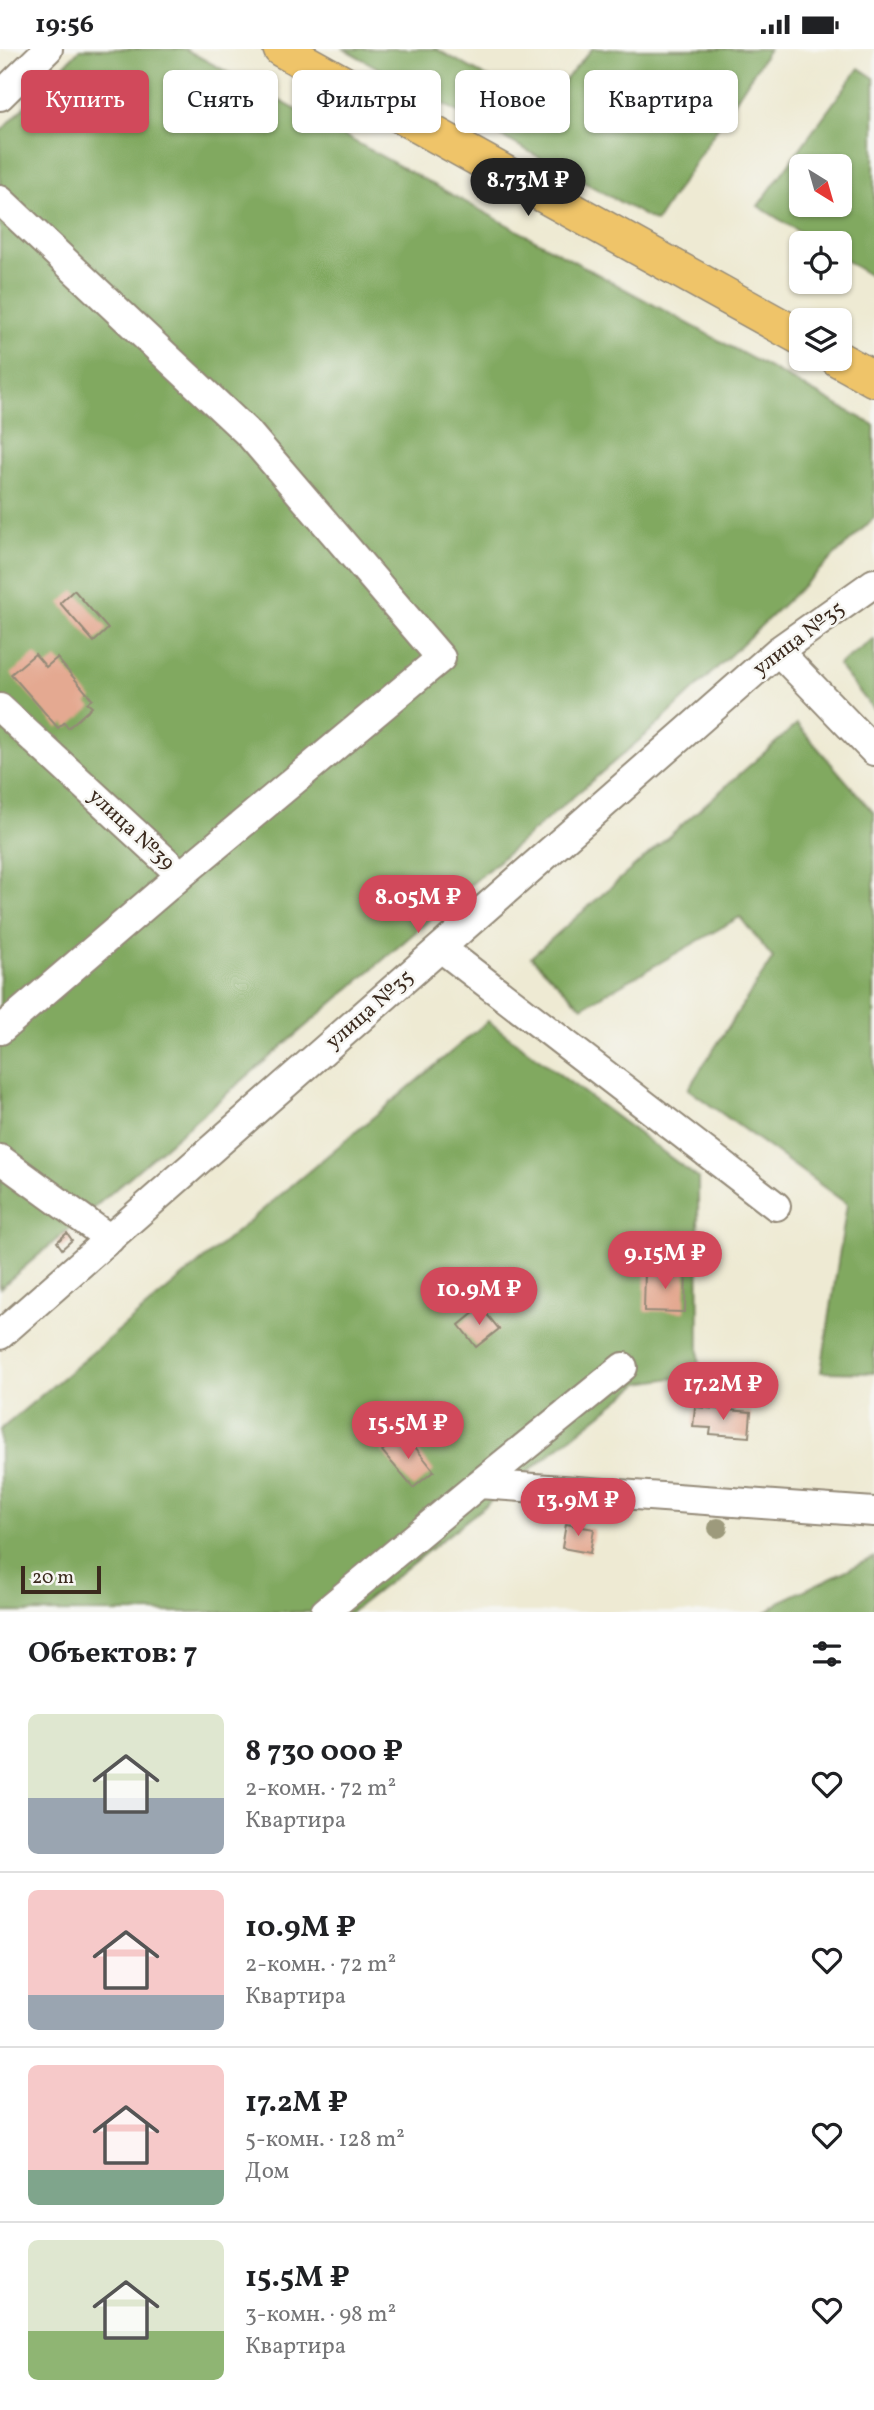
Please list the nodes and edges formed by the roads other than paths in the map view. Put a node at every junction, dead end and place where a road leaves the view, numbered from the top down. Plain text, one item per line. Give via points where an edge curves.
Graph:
1 (48, 49) edge
2 (281, 49) edge
3 (0, 96) edge
4 (0, 200) edge
5 (789, 331) edge
6 (852, 367) edge
7 (874, 379) edge
8 (874, 583) edge
9 (778, 651) junction
10 (0, 708) edge
11 (874, 751) edge
12 (181, 876) junction
13 (441, 948) junction
14 (0, 1030) edge
15 (0, 1159) edge
16 (776, 1206) dead end
17 (110, 1239) junction
18 (0, 1335) edge
19 (623, 1367) dead end
20 (479, 1484) junction
21 (874, 1512) edge
22 (325, 1612) edge

1 - 3 street
2 - 5 main road
4 - 12 street via 250,435 441,657
6 - 7 main road
8 - 9 street, улица №35
9 - 11 street
9 - 13 street, улица №35
10 - 12 street, улица №39
12 - 14 street, улица №39
13 - 16 street
13 - 17 street, улица №35
15 - 17 street
17 - 18 street, улица №35
19 - 20 street
20 - 21 street
20 - 22 street

